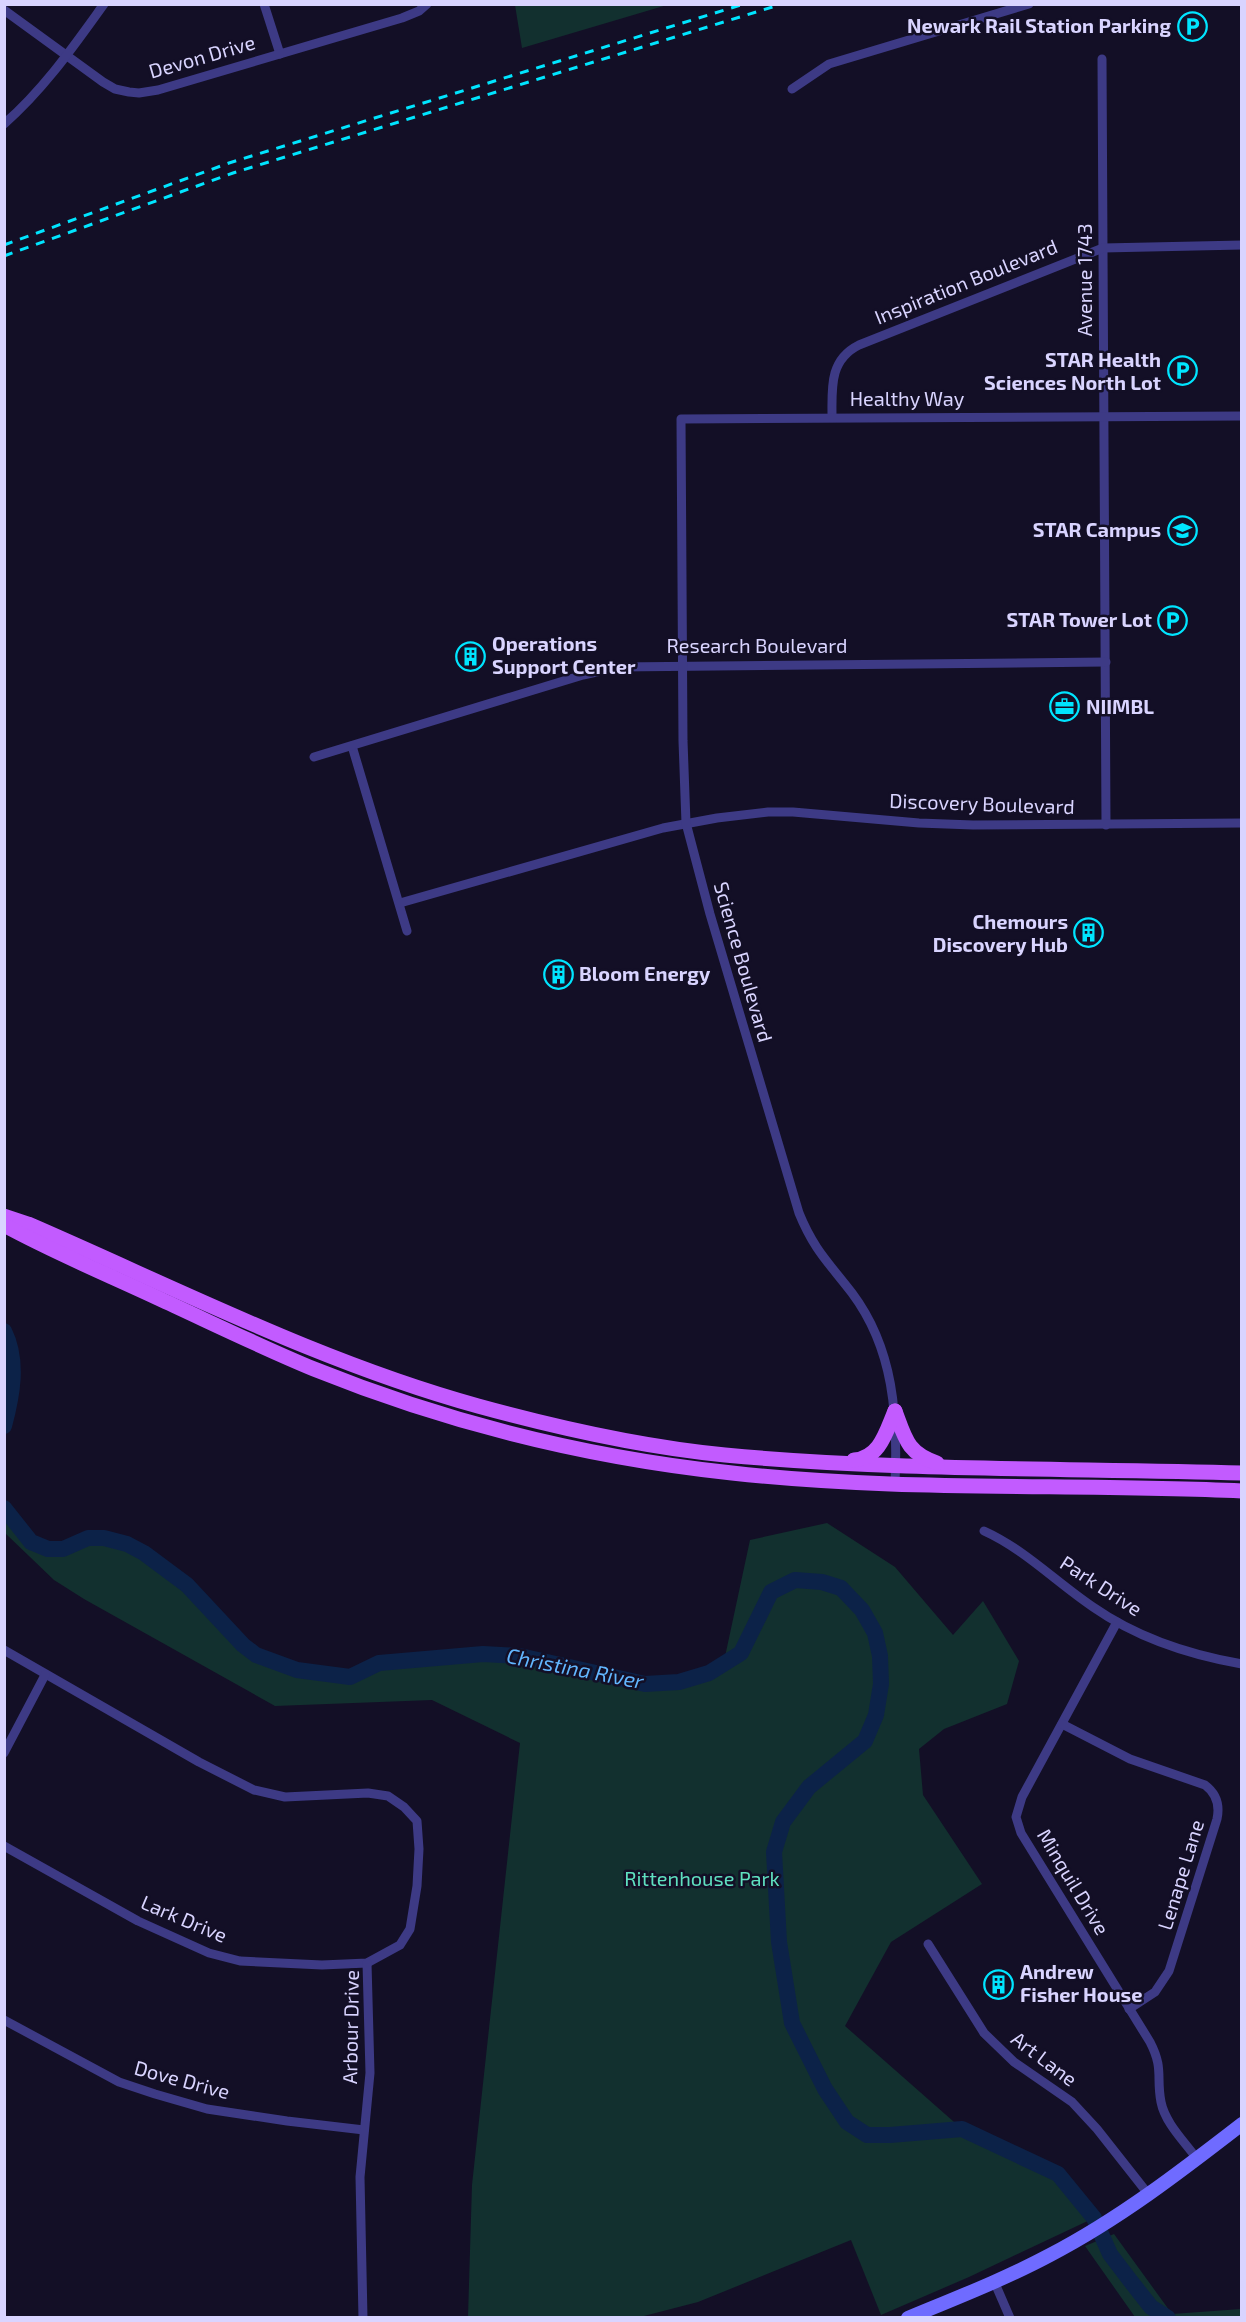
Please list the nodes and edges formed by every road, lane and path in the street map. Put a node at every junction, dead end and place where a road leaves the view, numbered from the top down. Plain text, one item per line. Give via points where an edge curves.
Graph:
1 (104, 4) edge
2 (264, 4) edge
3 (427, 4) edge
4 (1029, 4) edge
5 (4, 9) edge
6 (280, 54) junction
7 (68, 56) junction
8 (1102, 59) dead end
9 (792, 89) dead end
10 (4, 124) edge
11 (1242, 245) edge
12 (1103, 248) junction
13 (1242, 416) edge
14 (832, 417) junction
15 (1104, 417) junction
16 (681, 419) joint
17 (1106, 662) junction
18 (683, 665) junction
19 (352, 746) junction
20 (314, 757) dead end
21 (686, 823) junction
22 (1242, 823) edge
23 (1106, 825) junction
24 (400, 903) junction
25 (407, 931) dead end
26 (4, 1216) edge
27 (4, 1225) edge
28 (895, 1411) junction
29 (827, 1463) junction
30 (896, 1465) junction
31 (960, 1468) junction
32 (1242, 1473) edge
33 (895, 1483) junction
34 (1242, 1491) edge
35 (984, 1531) dead end
36 (1117, 1622) junction
37 (4, 1650) edge
38 (1242, 1664) edge
39 (45, 1675) junction
40 (1062, 1724) junction
41 (4, 1753) edge
42 (4, 1846) edge
43 (928, 1944) dead end
44 (367, 1963) junction
45 (1129, 2009) junction
46 (4, 2020) edge
47 (1242, 2124) edge
48 (364, 2130) junction
49 (1197, 2159) junction
50 (1149, 2195) junction
51 (994, 2281) junction
52 (911, 2317) edge
53 (363, 2318) edge
54 (1010, 2318) edge

1 - 7 street
2 - 6 street
3 - 6 street, Devon Drive via 402,18
4 - 9 street via 829,64
5 - 7 street, Devon Drive
6 - 7 street, Devon Drive via 139,93 115,88
7 - 10 street
8 - 12 street, Avenue 1743
11 - 12 street, Inspiration Boulevard
12 - 14 street, Inspiration Boulevard via 852,349 836,368
12 - 15 street, Avenue 1743
13 - 15 street, Healthy Way
14 - 15 street, Healthy Way
14 - 16 street, Healthy Way
15 - 17 street, Avenue 1743
16 - 18 street, Science Boulevard
17 - 18 street, Research Boulevard
17 - 23 street, Avenue 1743
18 - 19 street, Research Boulevard via 637,665 598,671
18 - 21 street, Science Boulevard
19 - 20 street, Research Boulevard
19 - 24 street
21 - 23 street, Discovery Boulevard via 793,812 946,825
21 - 24 street, Discovery Boulevard
21 - 28 street, Science Boulevard via 799,1213 818,1252 852,1293 877,1334 889,1372
22 - 23 street, Discovery Boulevard
24 - 25 street
26 - 29 main road via 320,1352 467,1403 571,1429 668,1447
27 - 33 main road via 313,1368 468,1421 672,1466
28 - 29 main road via 874,1453 863,1460
28 - 30 street, Science Boulevard
28 - 31 main road via 911,1450
29 - 30 main road
30 - 31 main road
30 - 33 street, Science Boulevard
31 - 32 main road
33 - 34 main road
35 - 36 street, Park Drive via 1009,1544
36 - 38 street, Park Drive via 1181,1649
36 - 40 street, Minquil Drive
37 - 39 street, Arbour Drive
39 - 41 street
39 - 44 street, Arbour Drive via 254,1790 285,1797 368,1793 388,1796 404,1807 417,1821 419,1850 410,1929 400,1945
40 - 45 street, Minquil Drive via 1019,1804 1016,1817
40 - 45 street, Lenape Lane via 1130,1760 1206,1785 1219,1806 1169,1971 1155,1992
42 - 44 street, Lark Drive via 138,1921 209,1953 275,1964
43 - 50 street, Art Lane via 984,2033 1014,2062 1072,2102
44 - 48 street, Arbour Drive via 370,2073
45 - 49 street, Minquil Drive via 1158,2060 1163,2109
46 - 48 street, Dove Drive via 119,2082 155,2094 207,2109
47 - 49 street
48 - 53 street, Arbour Drive via 360,2177
49 - 50 street
50 - 51 street via 1033,2264
51 - 52 street
51 - 54 street

